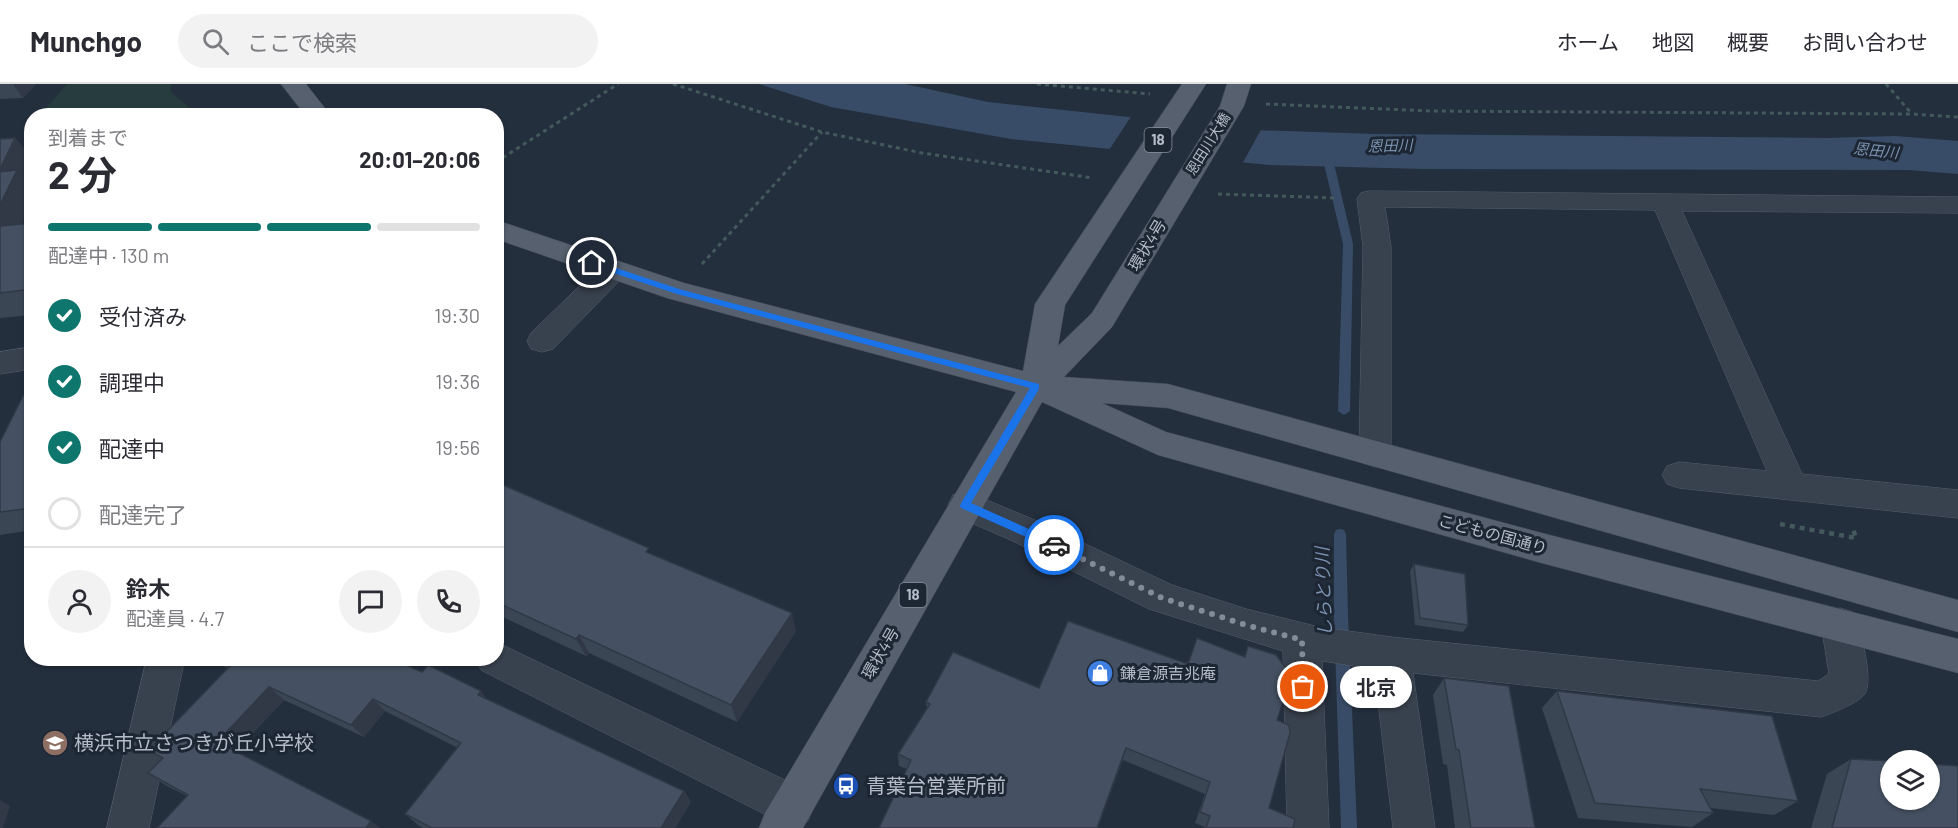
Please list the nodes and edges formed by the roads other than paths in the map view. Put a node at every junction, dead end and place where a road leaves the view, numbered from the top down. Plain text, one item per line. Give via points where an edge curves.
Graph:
1 (293, 84) edge
2 (1188, 94) edge
3 (1236, 95) edge
4 (312, 108) edge
5 (1184, 182) joint
6 (1665, 202) junction
7 (1958, 205) edge
8 (504, 232) edge
9 (613, 270) junction
10 (542, 340) dead end
11 (24, 358) edge
12 (0, 363) edge
13 (1036, 386) junction
14 (1375, 454) junction
15 (1679, 475) dead end
16 (1791, 488) junction
17 (1958, 504) edge
18 (965, 505) junction
19 (1958, 616) edge
20 (1840, 624) junction
21 (1302, 640) junction
22 (1391, 654) junction
23 (1958, 656) edge
24 (504, 663) edge
25 (164, 666) edge
26 (786, 817) edge
27 (128, 828) edge
28 (1308, 828) edge
29 (1414, 828) edge

1 - 4 main road
2 - 13 main road, 環状4号 / 18 via 1050,304
3 - 5 main road, 恩田川大橋 / 18
5 - 13 main road, 環状4号 / 18 via 1102,320
6 - 7 street
6 - 14 street via 1370,199 1377,248
6 - 16 street
8 - 9 main road, こどもの国通り
9 - 10 street
9 - 13 main road, こどもの国通り via 677,291
11 - 12 street
13 - 14 main road, こどもの国通り via 1168,396
13 - 18 main road, 環状4号 / 18
13 - 20 main road, こどもの国通り via 1158,442 1538,547
14 - 19 main road, こどもの国通り
15 - 16 street
16 - 17 street
18 - 21 street via 1162,598
18 - 26 main road, 環状4号 / 18
20 - 22 street via 1850,683 1821,699
20 - 23 main road, こどもの国通り
21 - 22 street
21 - 28 street
22 - 29 street
24 - 26 street
25 - 27 street

